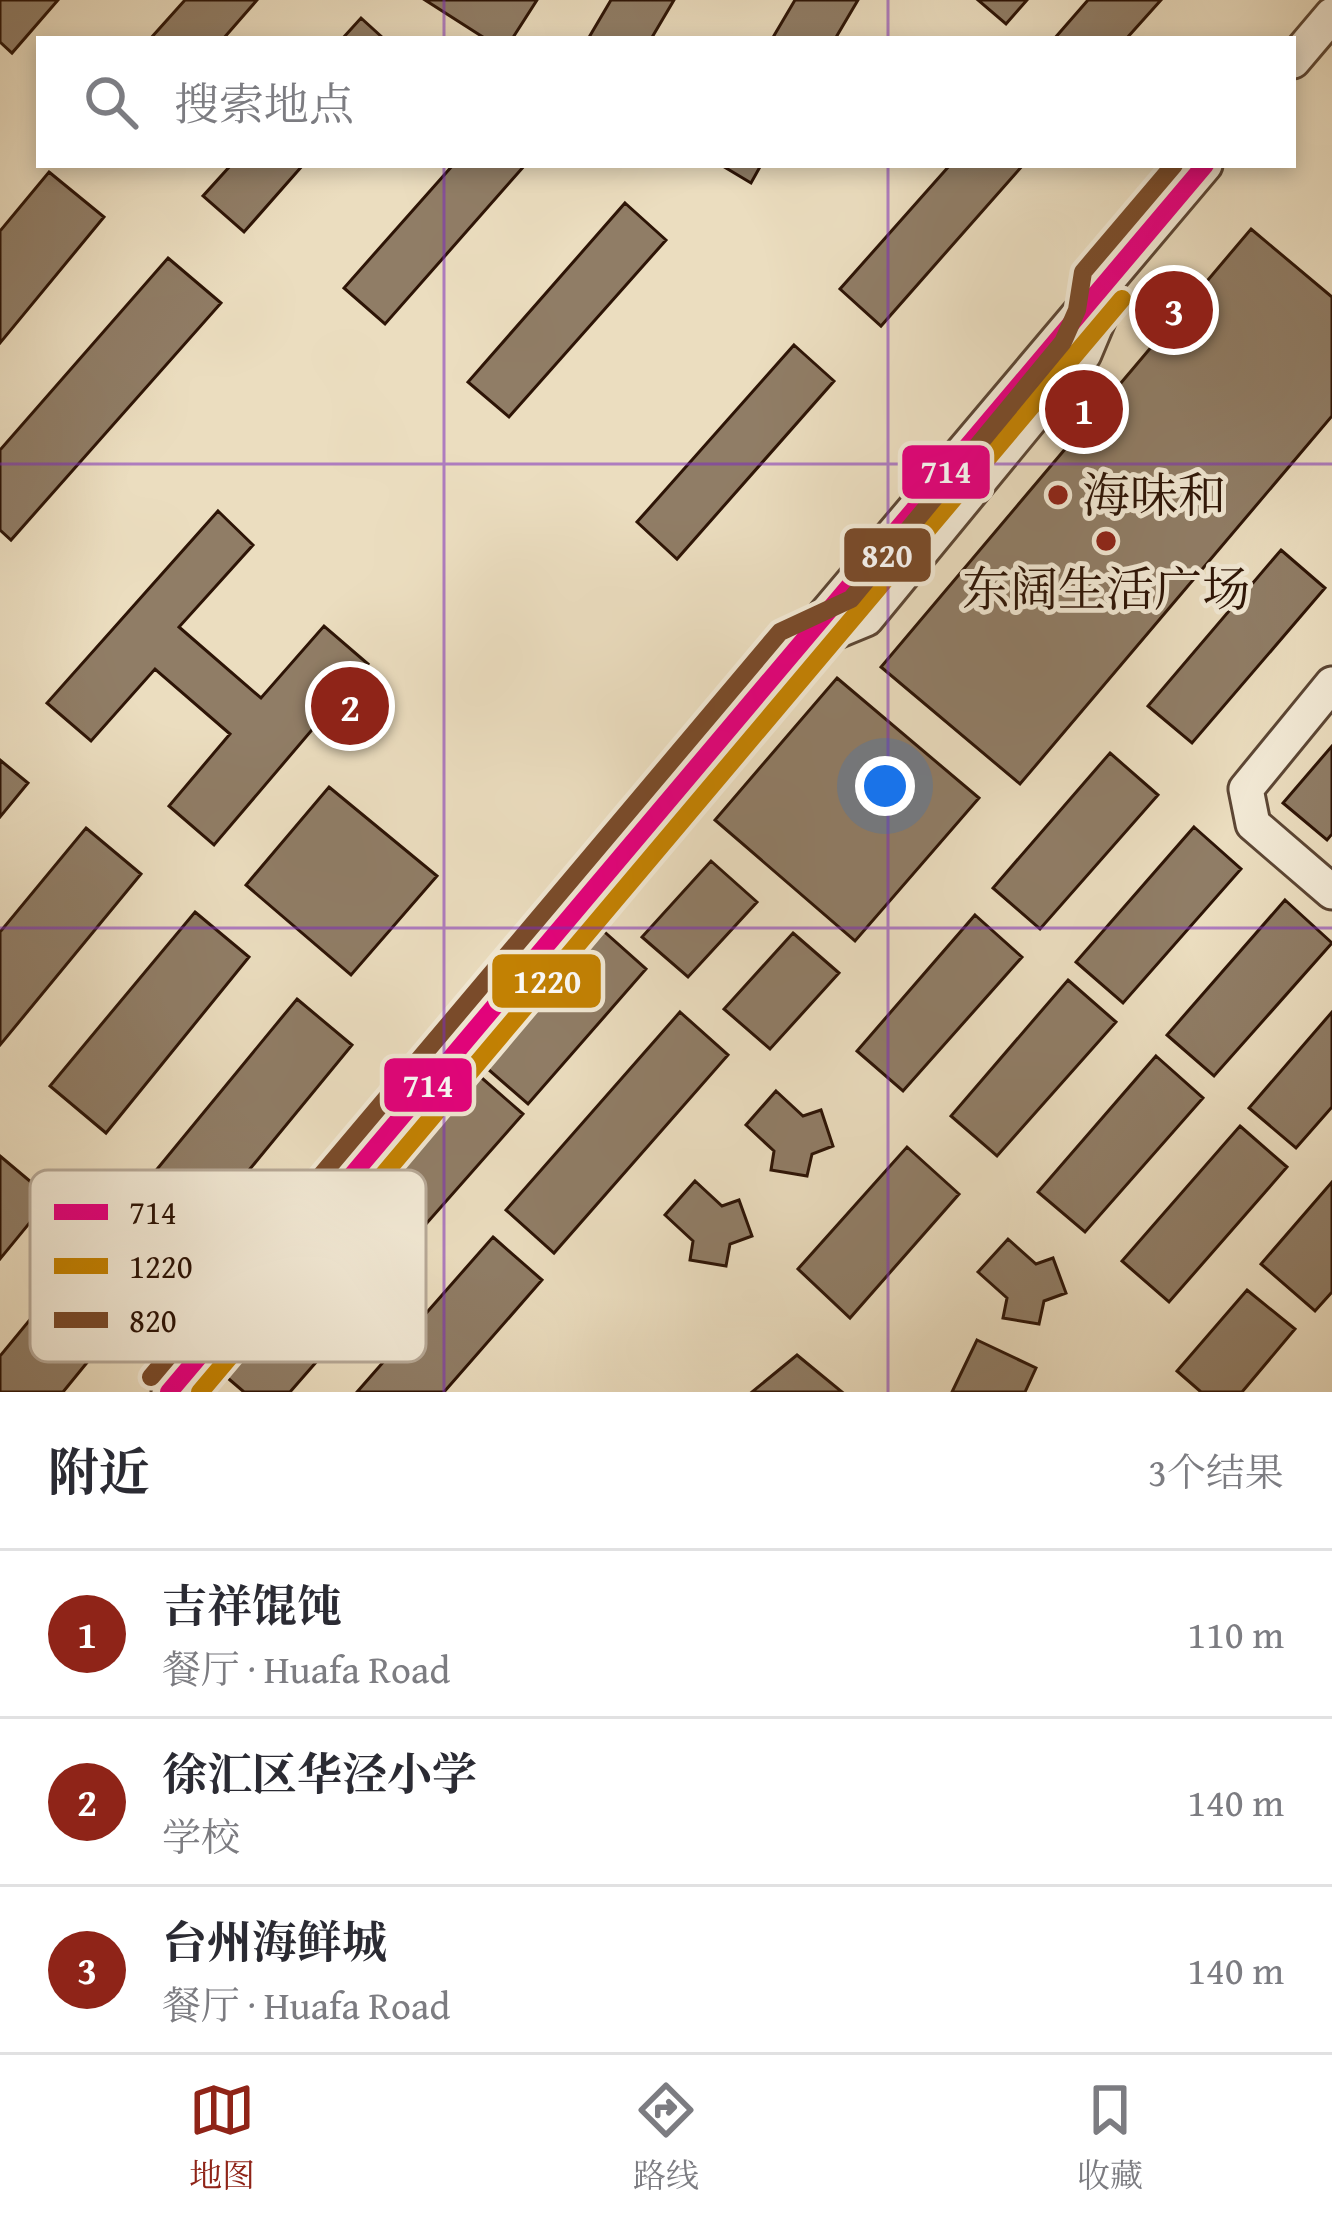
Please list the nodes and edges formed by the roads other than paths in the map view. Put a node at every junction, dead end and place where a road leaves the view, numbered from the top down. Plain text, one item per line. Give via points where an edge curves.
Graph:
1 (1332, 15) edge
2 (1296, 57) edge
3 (1202, 168) edge
4 (1332, 685) edge
5 (1332, 892) edge
6 (356, 1170) edge
7 (194, 1362) edge
8 (169, 1392) edge

1 - 2 street
3 - 6 street
4 - 5 street via 1246,789 1253,824
7 - 8 street

